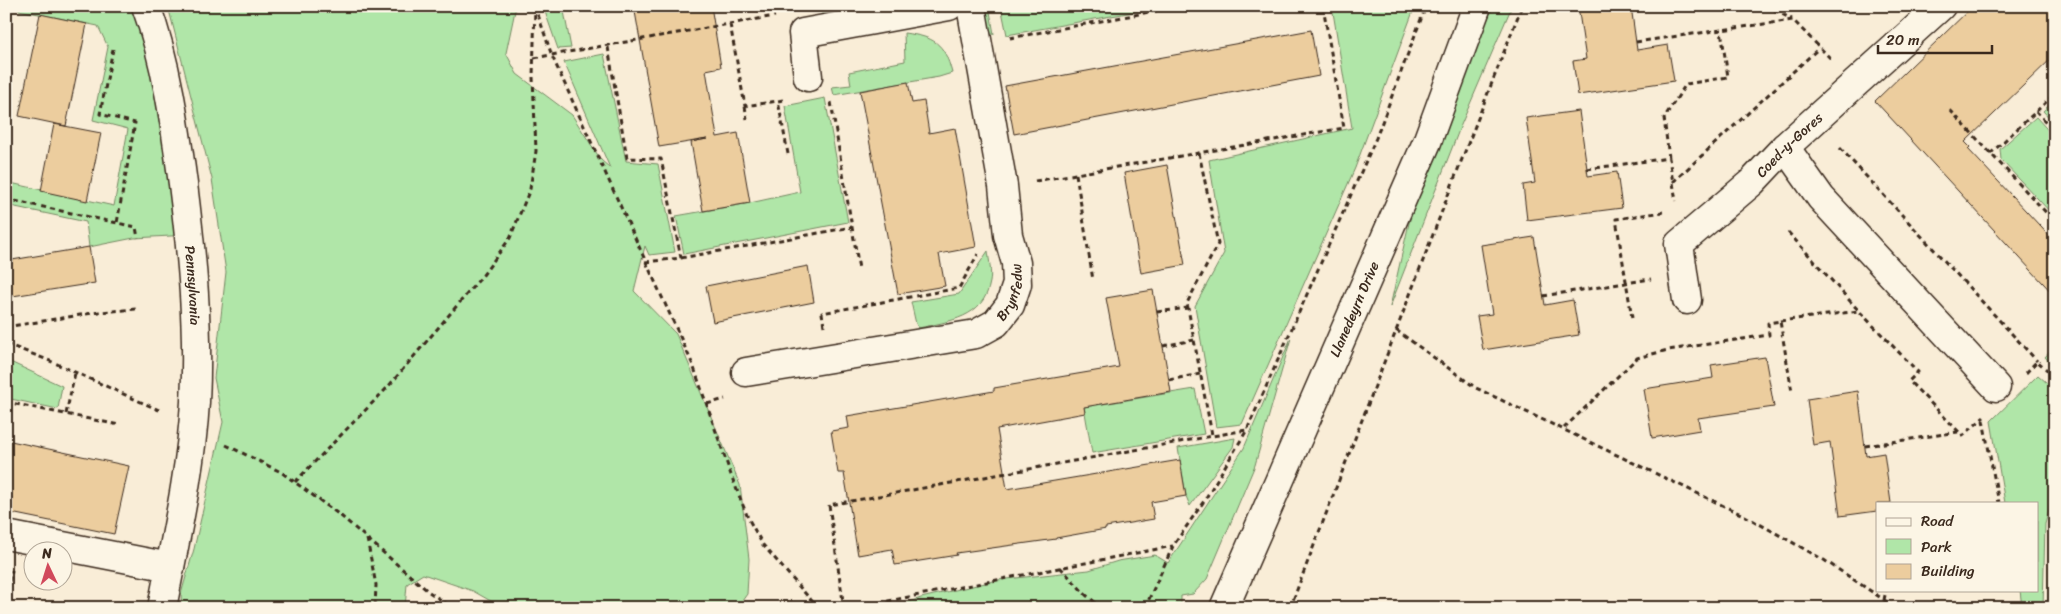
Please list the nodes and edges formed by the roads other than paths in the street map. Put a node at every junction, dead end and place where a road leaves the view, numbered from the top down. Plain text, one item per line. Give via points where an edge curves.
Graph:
1 (146, 6) edge
2 (949, 6) edge
3 (971, 6) edge
4 (1477, 6) edge
5 (1941, 6) edge
6 (819, 85) road end
7 (1784, 147) junction
8 (1686, 300) dead end
9 (746, 372) dead end
10 (1996, 387) dead end
11 (6, 535) edge
12 (170, 567) junction
13 (162, 608) edge
14 (1224, 608) edge

1 - 12 street, Pennsylvania via 167,84 180,159 192,255 195,324 195,403 184,494
2 - 6 street via 803,33
3 - 9 street, Brynfedw via 1003,186 1008,235 1016,263 1017,284 1010,305 996,323 976,334
4 - 14 street, Llanedeyrn Drive via 1427,142
5 - 7 street, Coed-y-Gores
7 - 8 street, Coed-y-Gores via 1752,182 1680,244
7 - 10 street via 1821,198
11 - 12 street
12 - 13 street, Pennsylvania

